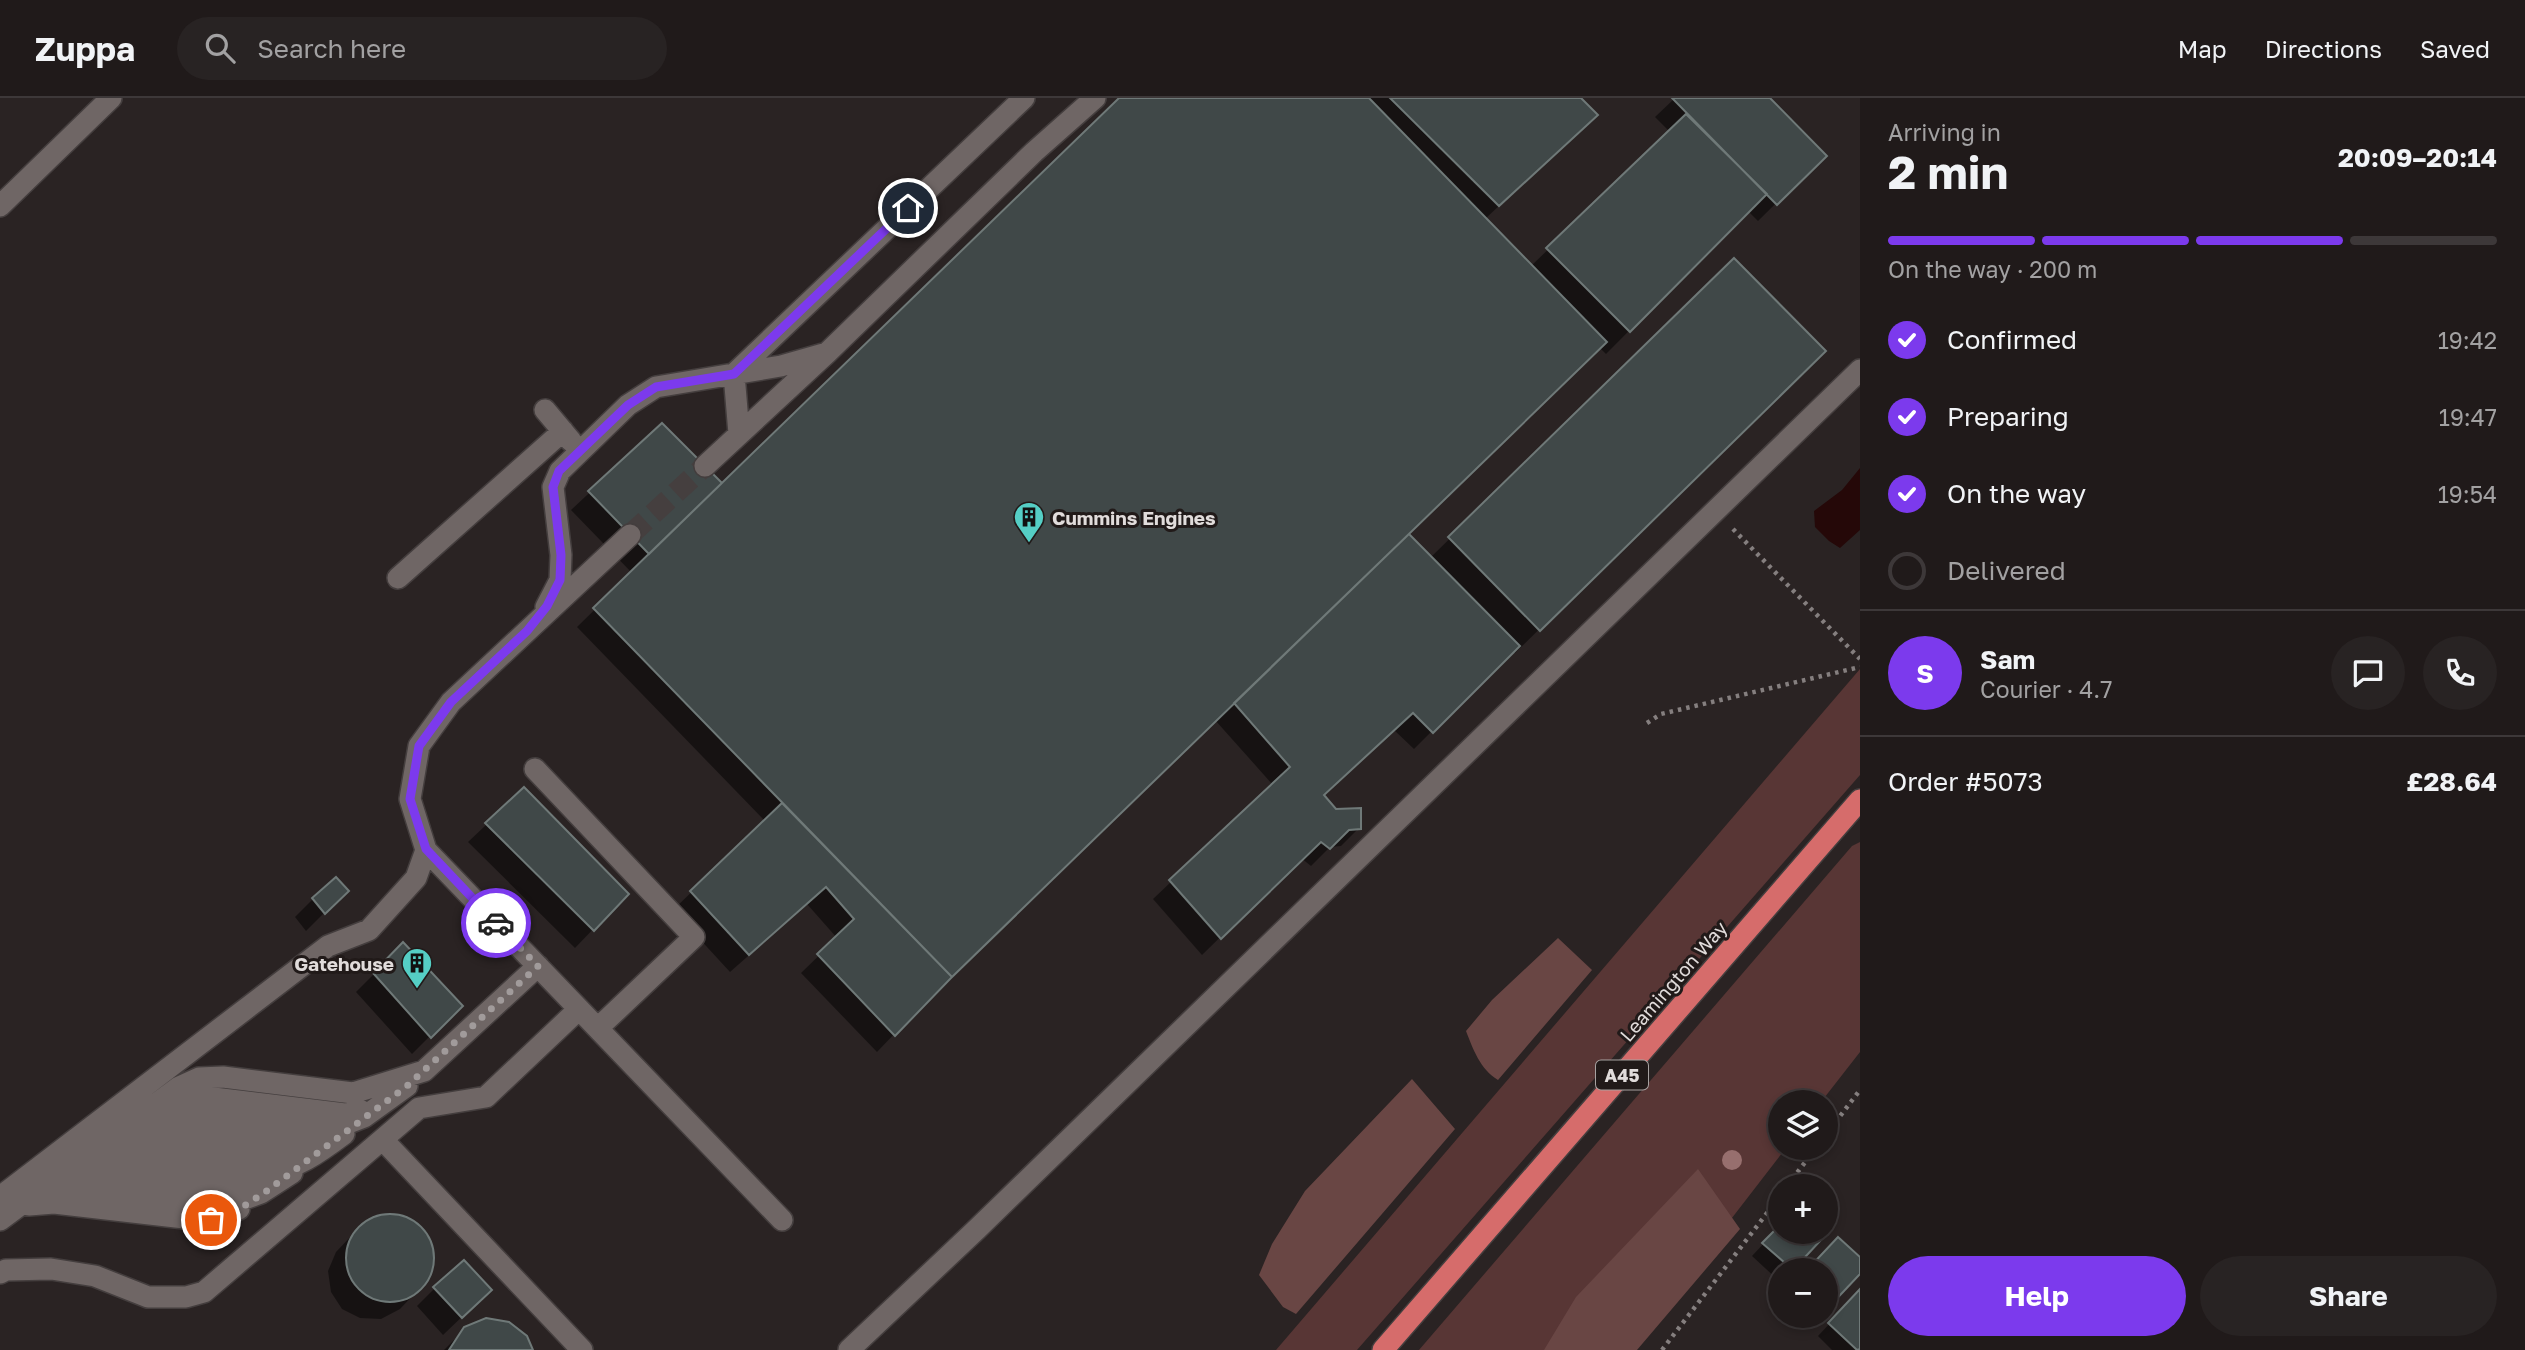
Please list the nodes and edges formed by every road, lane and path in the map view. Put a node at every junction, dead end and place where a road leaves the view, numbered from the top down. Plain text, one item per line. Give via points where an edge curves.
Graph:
1 (111, 98) edge
2 (1024, 98) edge
3 (1095, 98) edge
4 (0, 206) edge
5 (828, 352) junction
6 (1860, 370) edge
7 (734, 374) junction
8 (545, 410) dead end
9 (563, 431) junction
10 (739, 434) junction
11 (580, 450) junction
12 (705, 466) tunnel mouth
13 (1715, 511) junction
14 (630, 535) tunnel mouth
15 (398, 578) dead end
16 (527, 631) junction
17 (1860, 659) edge
18 (1860, 667) edge
19 (1647, 723) dead end
20 (534, 769) dead end
21 (1860, 800) edge
22 (426, 849) junction
23 (538, 966) junction
24 (579, 1009) junction
25 (597, 1028) junction
26 (424, 1071) junction
27 (407, 1086) junction
28 (1860, 1090) edge
29 (383, 1105) junction
30 (154, 1106) junction
31 (364, 1119) junction
32 (1838, 1119) edge
33 (133, 1121) junction
34 (344, 1134) junction
35 (112, 1137) junction
36 (383, 1140) junction
37 (323, 1149) junction
38 (92, 1152) junction
39 (1807, 1160) edge
40 (302, 1165) junction
41 (72, 1167) junction
42 (1796, 1174) edge
43 (281, 1180) junction
44 (52, 1182) junction
45 (30, 1198) junction
46 (3, 1209) edge
47 (1768, 1212) edge
48 (782, 1220) dead end
49 (0, 1273) edge
50 (582, 1350) edge
51 (849, 1350) edge
52 (1383, 1350) edge
53 (1662, 1350) edge

1 - 4 street
2 - 7 street
3 - 5 street
5 - 7 street
5 - 10 street
6 - 13 street
7 - 10 street
7 - 11 street via 656,387 628,405
8 - 9 street
9 - 11 street
9 - 15 street
10 - 12 street
11 - 16 street via 559,471 553,487 560,580
13 - 17 path
13 - 51 street
14 - 16 street
16 - 22 street via 451,702 419,746 410,799
18 - 19 path via 1661,714
20 - 25 street via 694,937
21 - 52 highway, Leamington Way / A45
22 - 23 street
22 - 46 street via 416,878 369,930 328,946
23 - 24 street
23 - 26 street
24 - 25 street
24 - 36 street via 486,1097 419,1108
25 - 48 street
26 - 27 street
26 - 30 street via 353,1093 199,1078
27 - 29 street
27 - 30 street via 354,1113 186,1096
28 - 32 path
29 - 31 street
29 - 33 street via 334,1129 177,1111
30 - 33 street
31 - 34 street
31 - 35 street via 313,1144 156,1126
33 - 35 street
34 - 37 street
34 - 38 street via 292,1159 124,1141
35 - 38 street
36 - 49 street via 204,1292 148,1297 95,1276 51,1269
36 - 50 street
37 - 40 street
37 - 41 street via 285,1170 264,1174 116,1157 93,1158
38 - 41 street
39 - 42 path
40 - 43 street
40 - 44 street via 252,1189 96,1172 73,1173
41 - 44 street
43 - 45 street via 231,1205 62,1187
43 - 46 street via 241,1208 211,1220 42,1202
44 - 45 street
45 - 46 street
47 - 53 path

